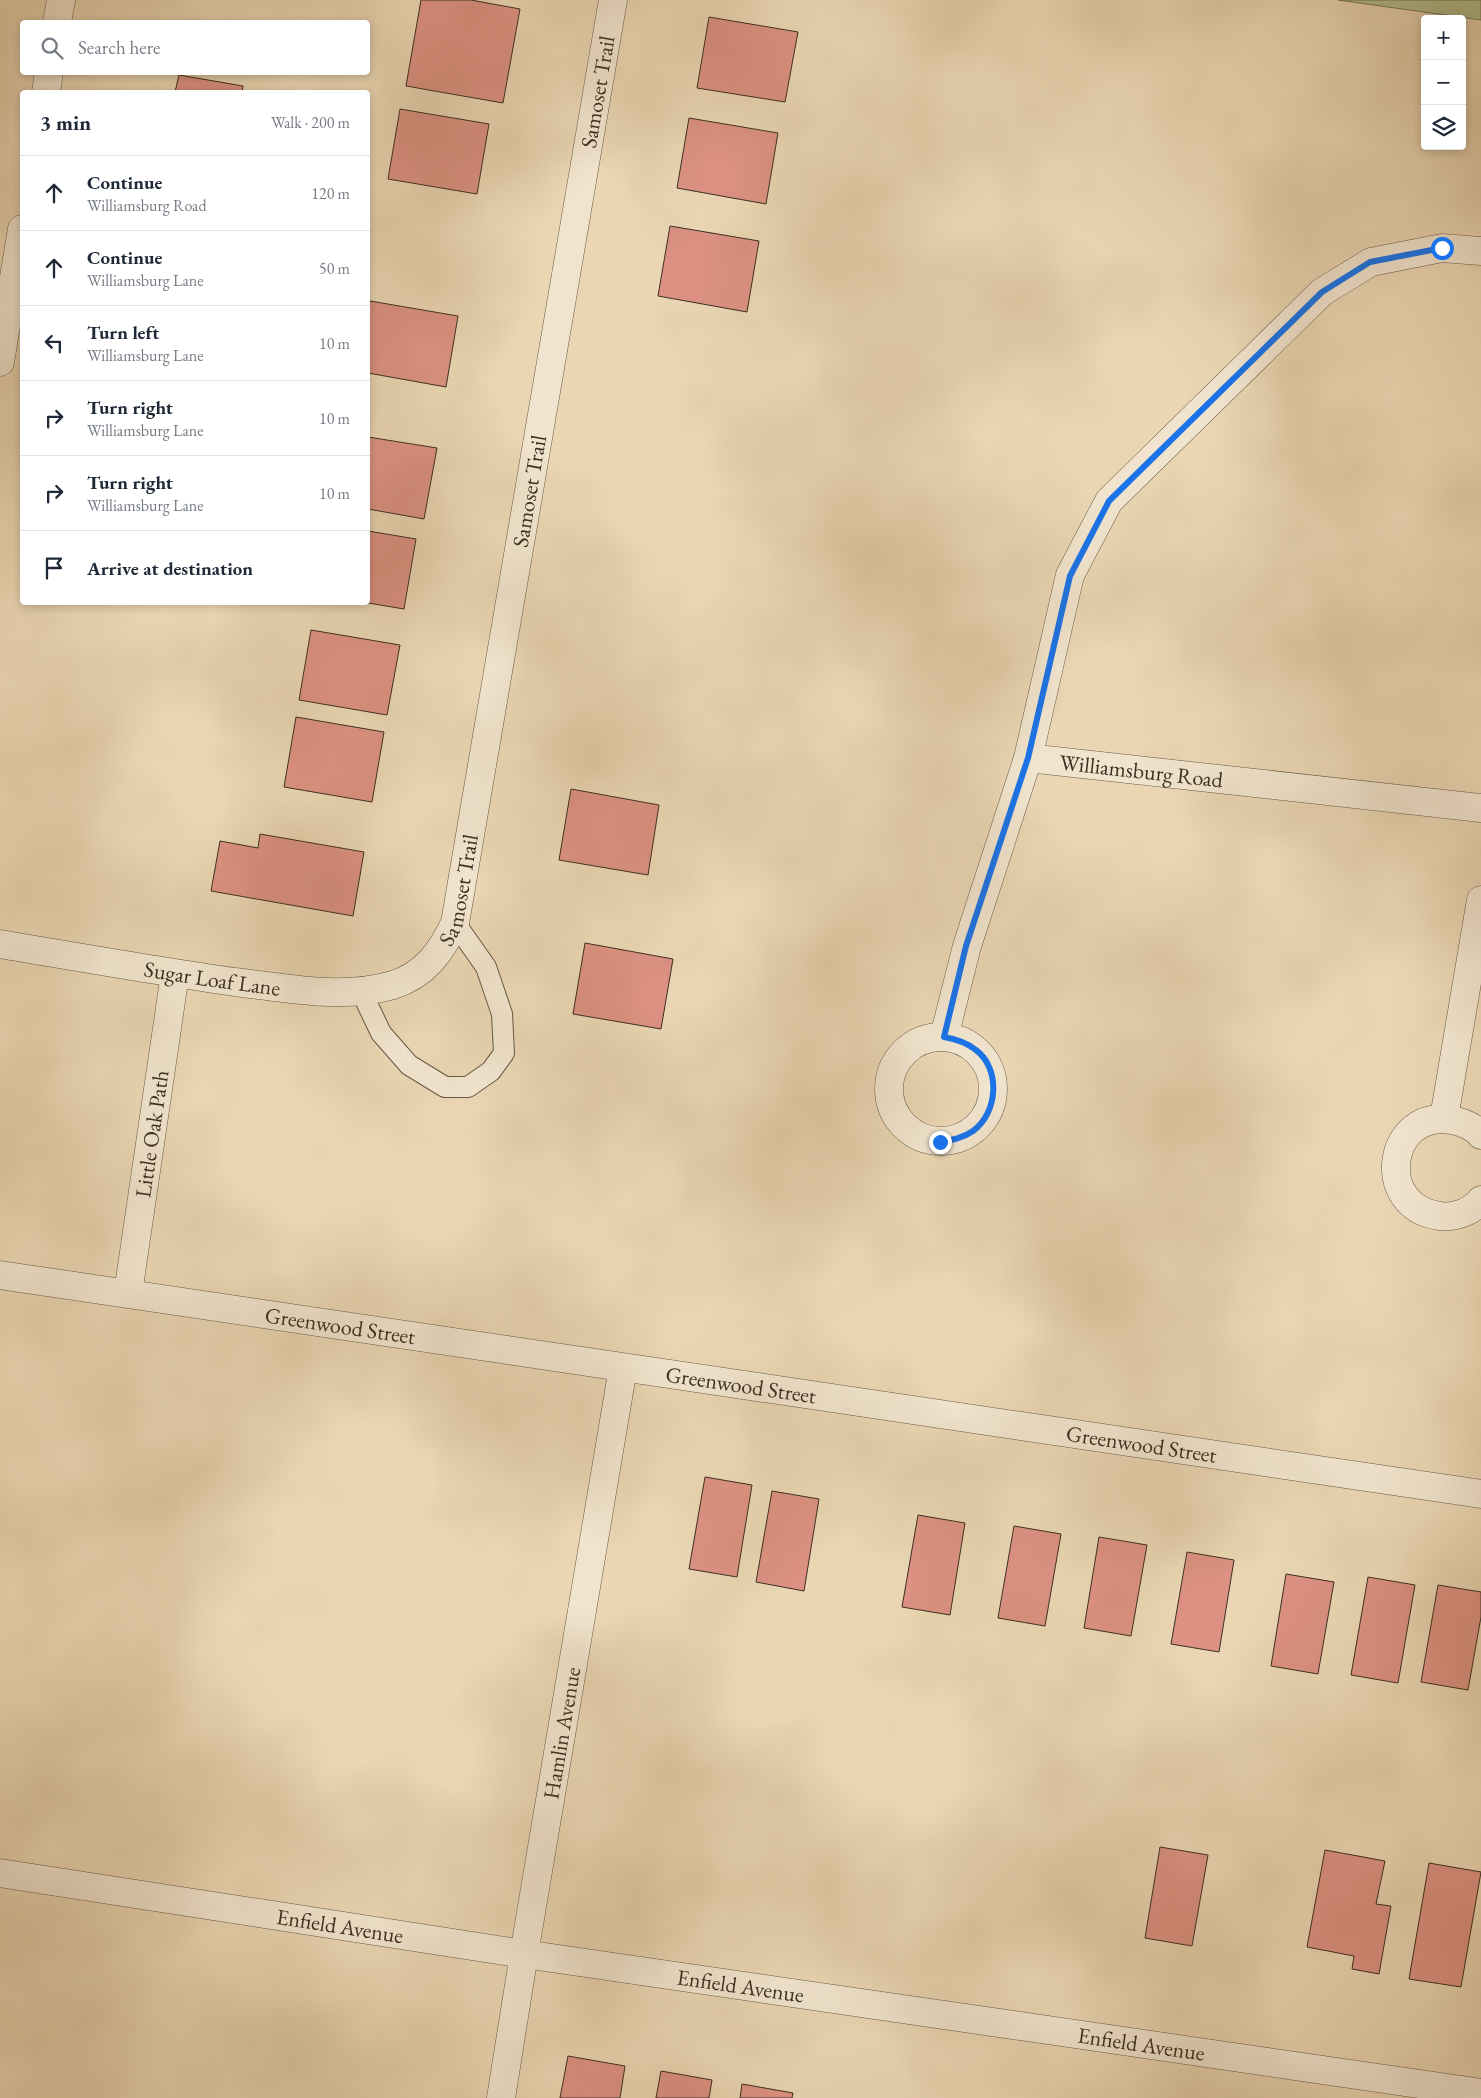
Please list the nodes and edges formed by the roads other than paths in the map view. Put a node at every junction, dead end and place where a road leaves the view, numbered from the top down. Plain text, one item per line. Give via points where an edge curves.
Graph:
1 (61, 0) edge
2 (613, 0) edge
3 (57, 20) edge
4 (49, 75) edge
5 (46, 90) edge
6 (20, 241) edge
7 (1481, 251) edge
8 (0, 362) edge
9 (1028, 758) junction
10 (1481, 808) edge
11 (1481, 900) edge
12 (455, 924) junction
13 (0, 944) edge
14 (422, 970) joint
15 (175, 974) junction
16 (362, 991) junction
17 (944, 1037) dead end
18 (1444, 1118) junction
19 (1481, 1135) edge
20 (1481, 1200) edge
21 (0, 1275) edge
22 (128, 1293) junction
23 (623, 1368) junction
24 (1481, 1494) edge
25 (0, 1873) edge
26 (524, 1954) junction
27 (1481, 2093) edge
28 (501, 2098) edge

1 - 3 street
2 - 12 street, Samoset Trail
4 - 5 street
6 - 8 street
7 - 9 street, Williamsburg Road via 1442,248 1370,262 1322,292 1109,501 1070,576
9 - 10 street, Williamsburg Road
9 - 17 street via 966,946
11 - 18 street
12 - 14 street, Samoset Trail via 443,949
12 - 16 lane via 486,967 502,1014 504,1053 491,1071 468,1087 445,1087 409,1065 381,1033
13 - 15 street, Sugar Loaf Lane
14 - 16 street, Sugar Loaf Lane via 394,984
15 - 16 street, Sugar Loaf Lane via 324,993
15 - 22 street, Little Oak Path
18 - 19 street via 1461,1121
18 - 20 street via 1428,1121 1404,1139 1397,1153 1398,1184 1405,1198 1430,1215 1463,1213
21 - 22 street, Greenwood Street
22 - 23 street, Greenwood Street
23 - 24 street, Greenwood Street
23 - 26 street, Hamlin Avenue
25 - 26 street, Enfield Avenue
26 - 27 street, Enfield Avenue
26 - 28 street, Hamlin Avenue

